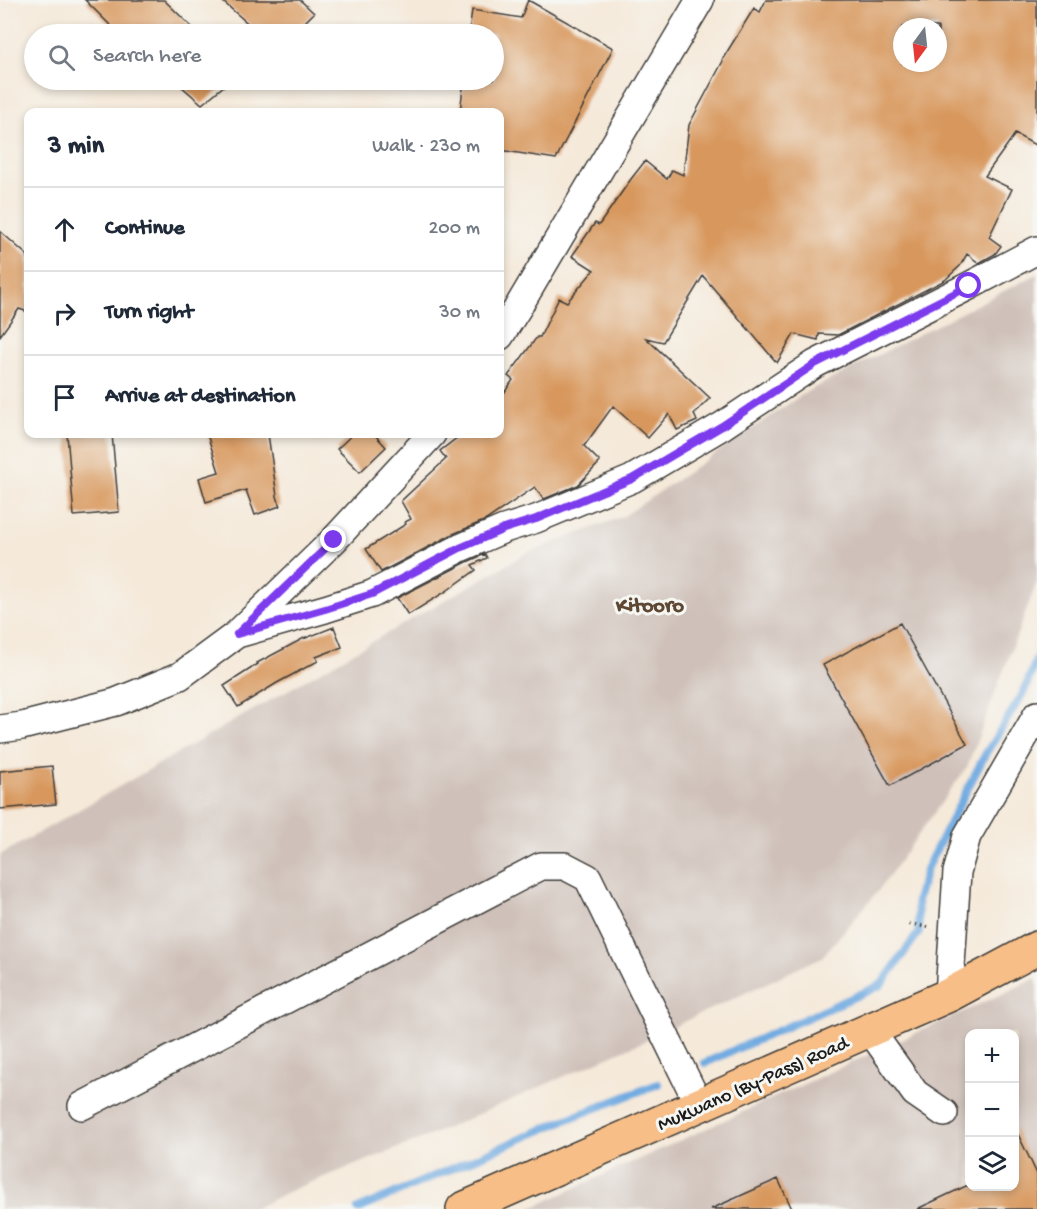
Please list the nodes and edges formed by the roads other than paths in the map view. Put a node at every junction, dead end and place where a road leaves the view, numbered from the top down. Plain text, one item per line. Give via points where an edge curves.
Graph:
1 (700, 0) edge
2 (1037, 250) edge
3 (504, 330) edge
4 (428, 438) edge
5 (237, 634) junction
6 (1037, 715) edge
7 (0, 729) edge
8 (1037, 948) edge
9 (949, 995) junction
10 (870, 1030) junction
11 (699, 1105) junction
12 (82, 1106) dead end
13 (944, 1113) dead end
14 (463, 1209) edge

1 - 3 street
2 - 5 street via 815,364 722,426 632,479 460,548 372,594
4 - 5 street via 334,540
5 - 7 street via 180,676 116,702
6 - 9 street via 967,836 957,872
8 - 9 highway, Mukwano (By-Pass) Road
9 - 10 highway, Mukwano (By-Pass) Road
10 - 11 highway, Mukwano (By-Pass) Road
10 - 13 street via 915,1093
11 - 12 street via 588,878 565,866 541,866
11 - 14 highway, Mukwano (By-Pass) Road

